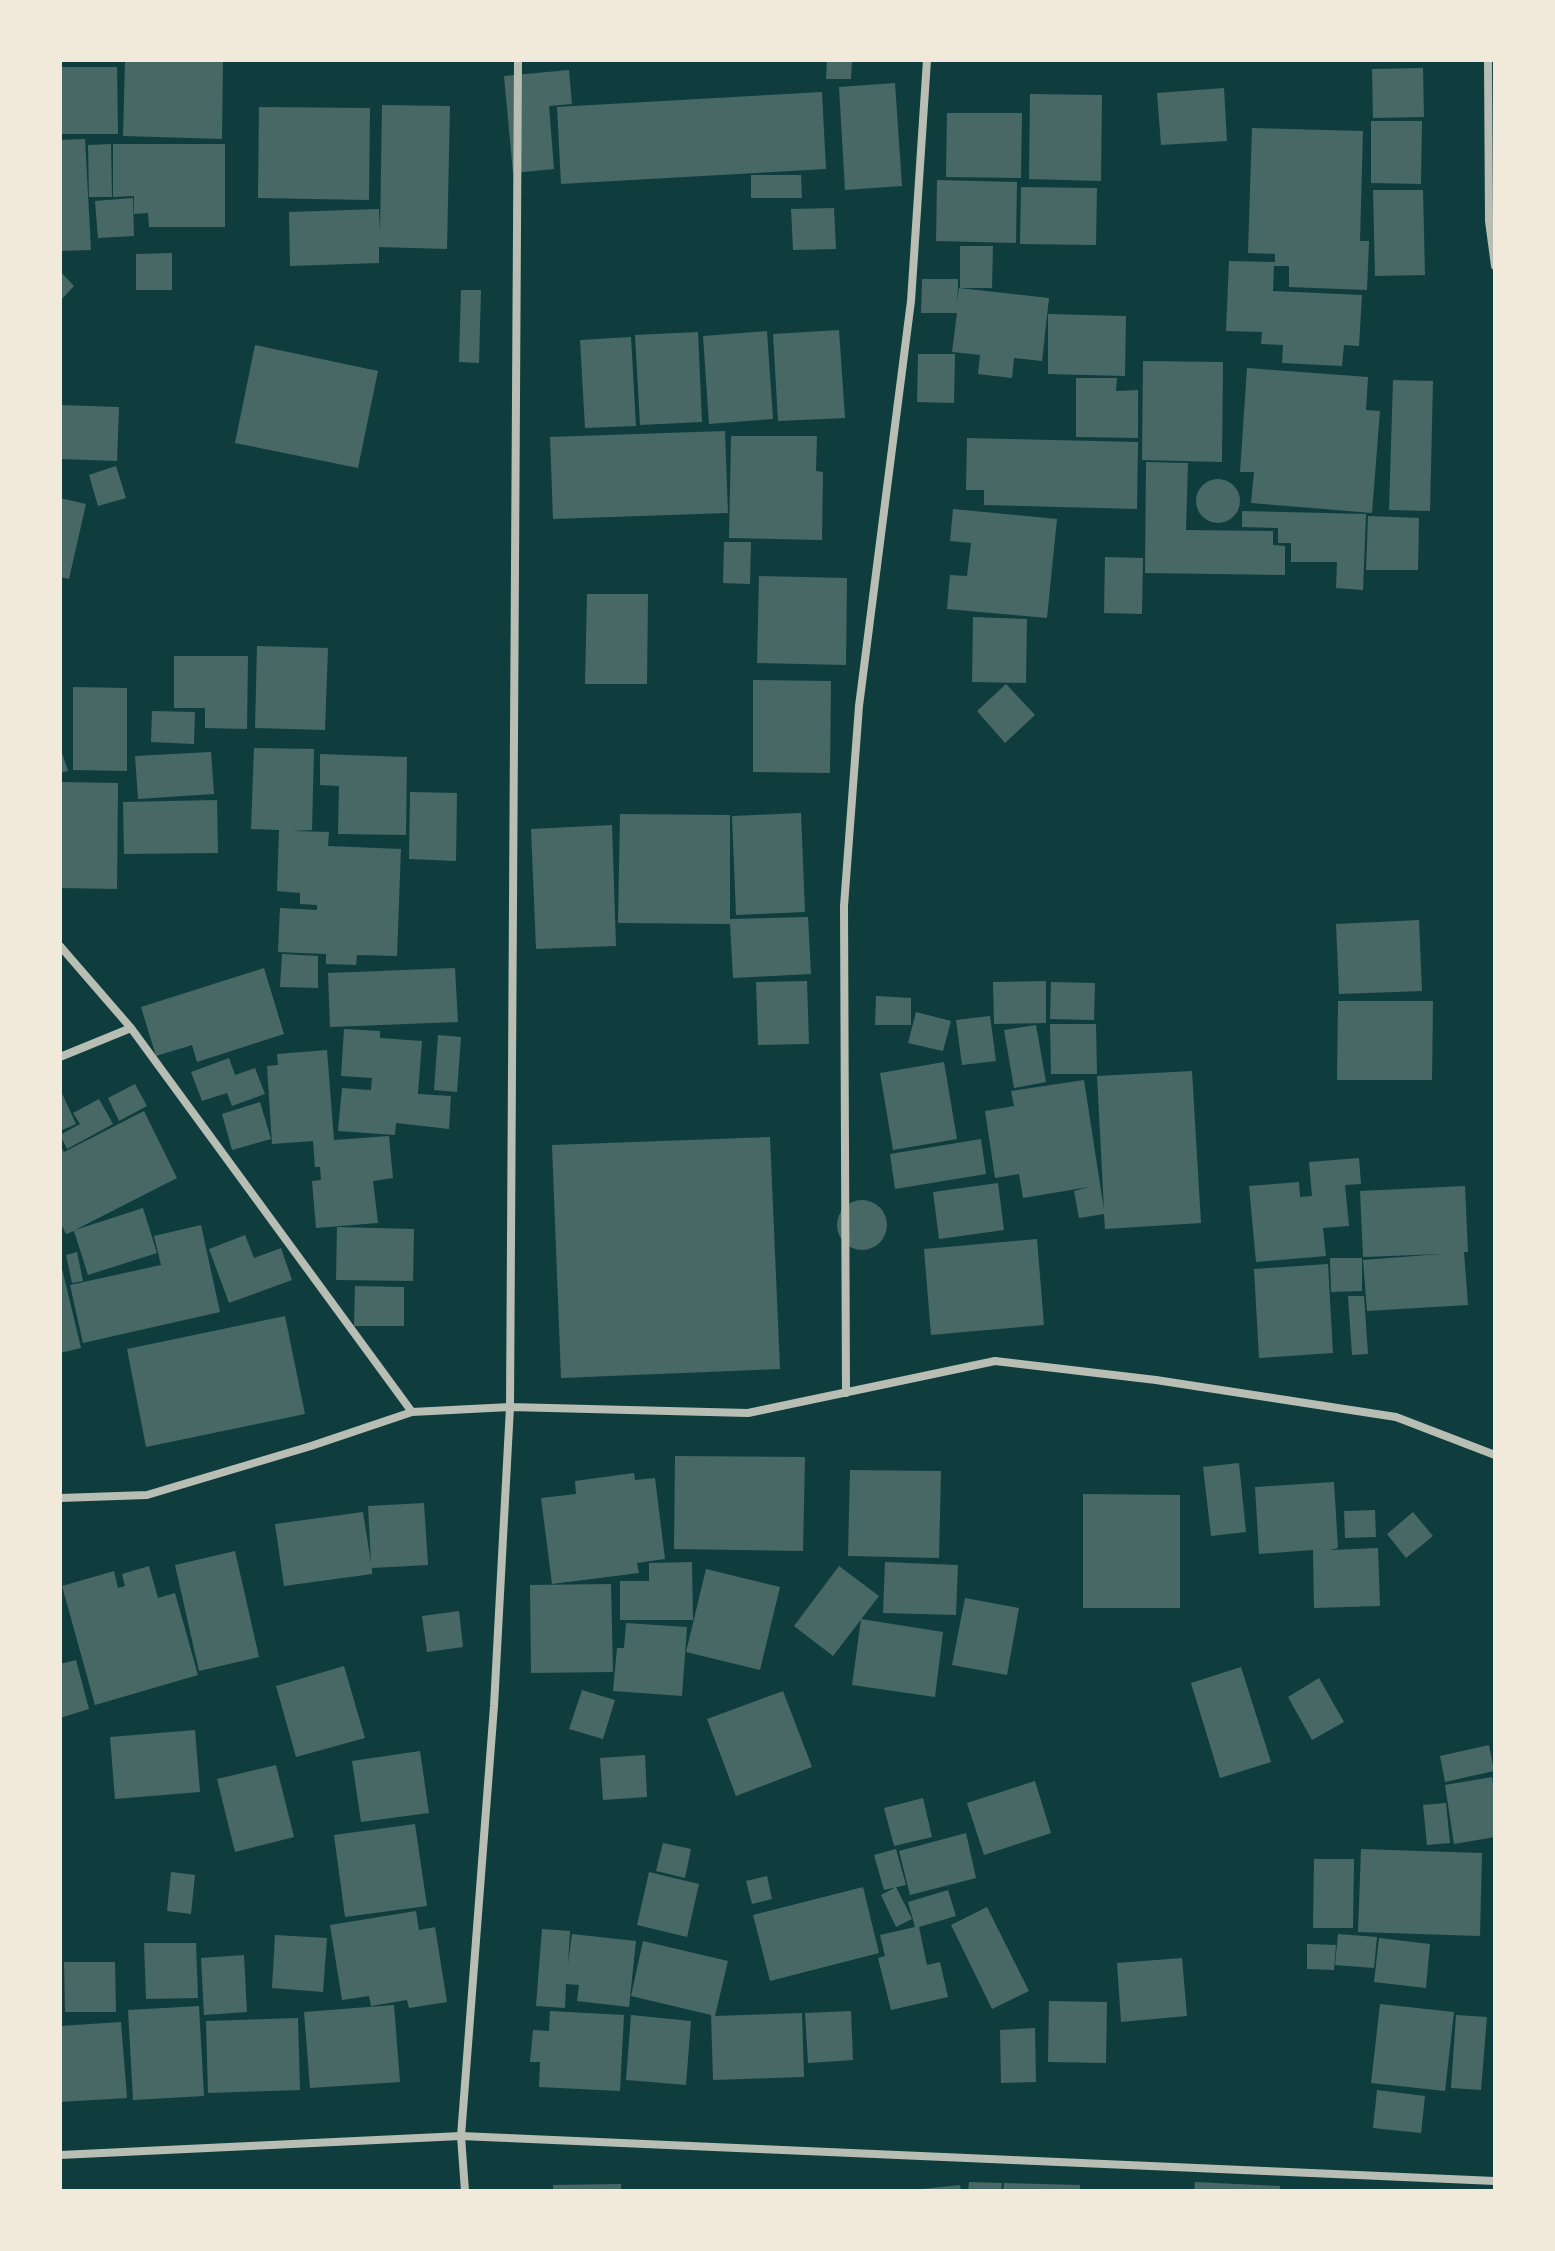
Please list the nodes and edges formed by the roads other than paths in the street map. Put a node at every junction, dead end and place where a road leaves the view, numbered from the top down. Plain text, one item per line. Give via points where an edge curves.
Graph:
1 (518, 60) edge
2 (927, 60) edge
3 (1488, 60) edge
4 (1495, 266) edge
5 (60, 946) edge
6 (131, 1028) junction
7 (60, 1057) edge
8 (846, 1393) junction
9 (510, 1407) junction
10 (412, 1412) junction
11 (1495, 1455) edge
12 (60, 1498) edge
13 (461, 2136) junction
14 (60, 2155) edge
15 (1495, 2181) edge
16 (465, 2191) edge

1 - 9 street
2 - 8 street via 911,301 859,706 844,906
3 - 4 street via 1489,221
5 - 6 street
6 - 7 street
6 - 10 street
8 - 9 street via 748,1413
8 - 11 street via 995,1361 1396,1417
9 - 10 street
9 - 13 street via 494,1706
10 - 12 street via 147,1495
13 - 14 street
13 - 15 street
13 - 16 street

